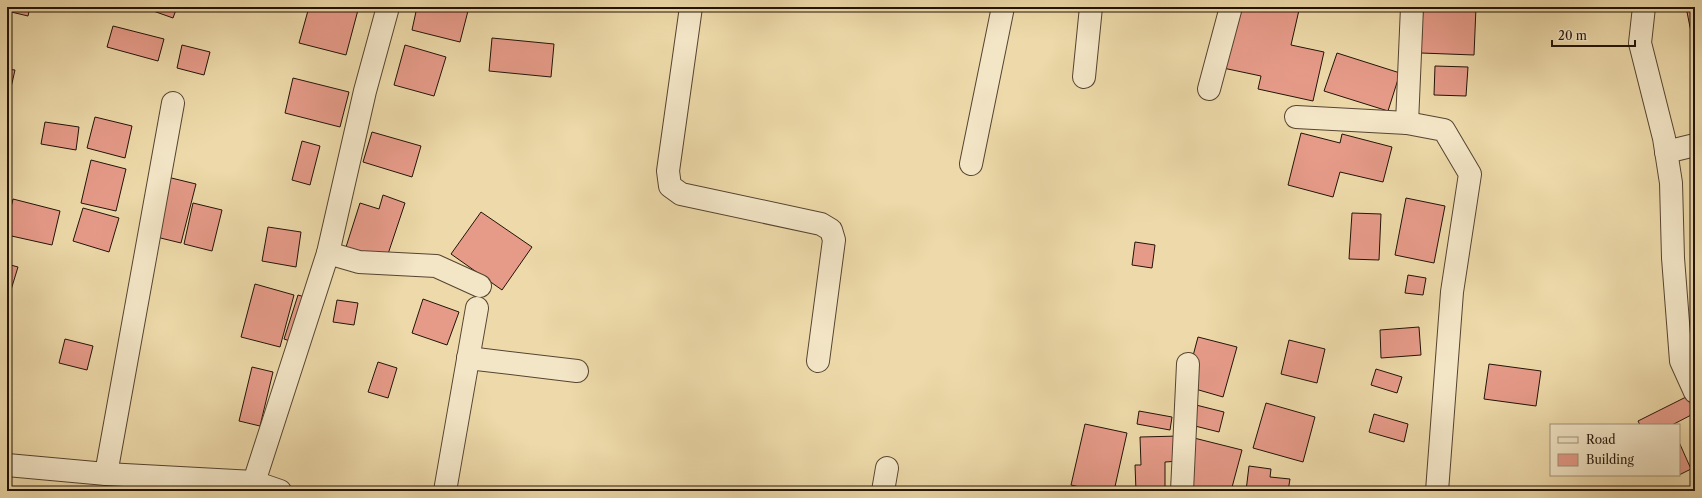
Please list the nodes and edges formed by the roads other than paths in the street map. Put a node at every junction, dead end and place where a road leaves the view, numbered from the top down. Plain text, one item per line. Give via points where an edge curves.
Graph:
1 (388, 7) edge
2 (691, 7) edge
3 (1003, 7) edge
4 (1091, 7) edge
5 (1231, 7) edge
6 (1412, 7) edge
7 (1644, 7) edge
8 (1084, 77) dead end
9 (1209, 89) dead end
10 (173, 103) dead end
11 (1296, 118) dead end
12 (1407, 123) junction
13 (1695, 145) edge
14 (1666, 152) junction
15 (971, 164) dead end
16 (328, 253) junction
17 (480, 286) dead end
18 (477, 308) dead end
19 (468, 358) junction
20 (818, 361) dead end
21 (1188, 364) dead end
22 (577, 371) dead end
23 (1695, 392) edge
24 (7, 465) edge
25 (886, 468) dead end
26 (106, 474) junction
27 (254, 482) junction
28 (280, 491) edge
29 (445, 491) edge
30 (884, 491) edge
31 (1182, 491) edge
32 (1437, 491) edge

1 - 16 street via 365,91
2 - 20 street via 668,171 670,186 681,194 821,224 831,230 834,240
3 - 15 street
4 - 8 street
5 - 9 street
6 - 12 street
7 - 14 street via 1640,43
10 - 26 street
11 - 12 street
12 - 32 street via 1444,130 1470,174 1452,292
13 - 14 street
14 - 23 street via 1671,183 1680,361
16 - 17 street via 359,262 436,266
16 - 27 street
18 - 19 street
19 - 22 street
19 - 29 street
21 - 31 street
24 - 26 street
25 - 30 street
26 - 27 street
27 - 28 street

